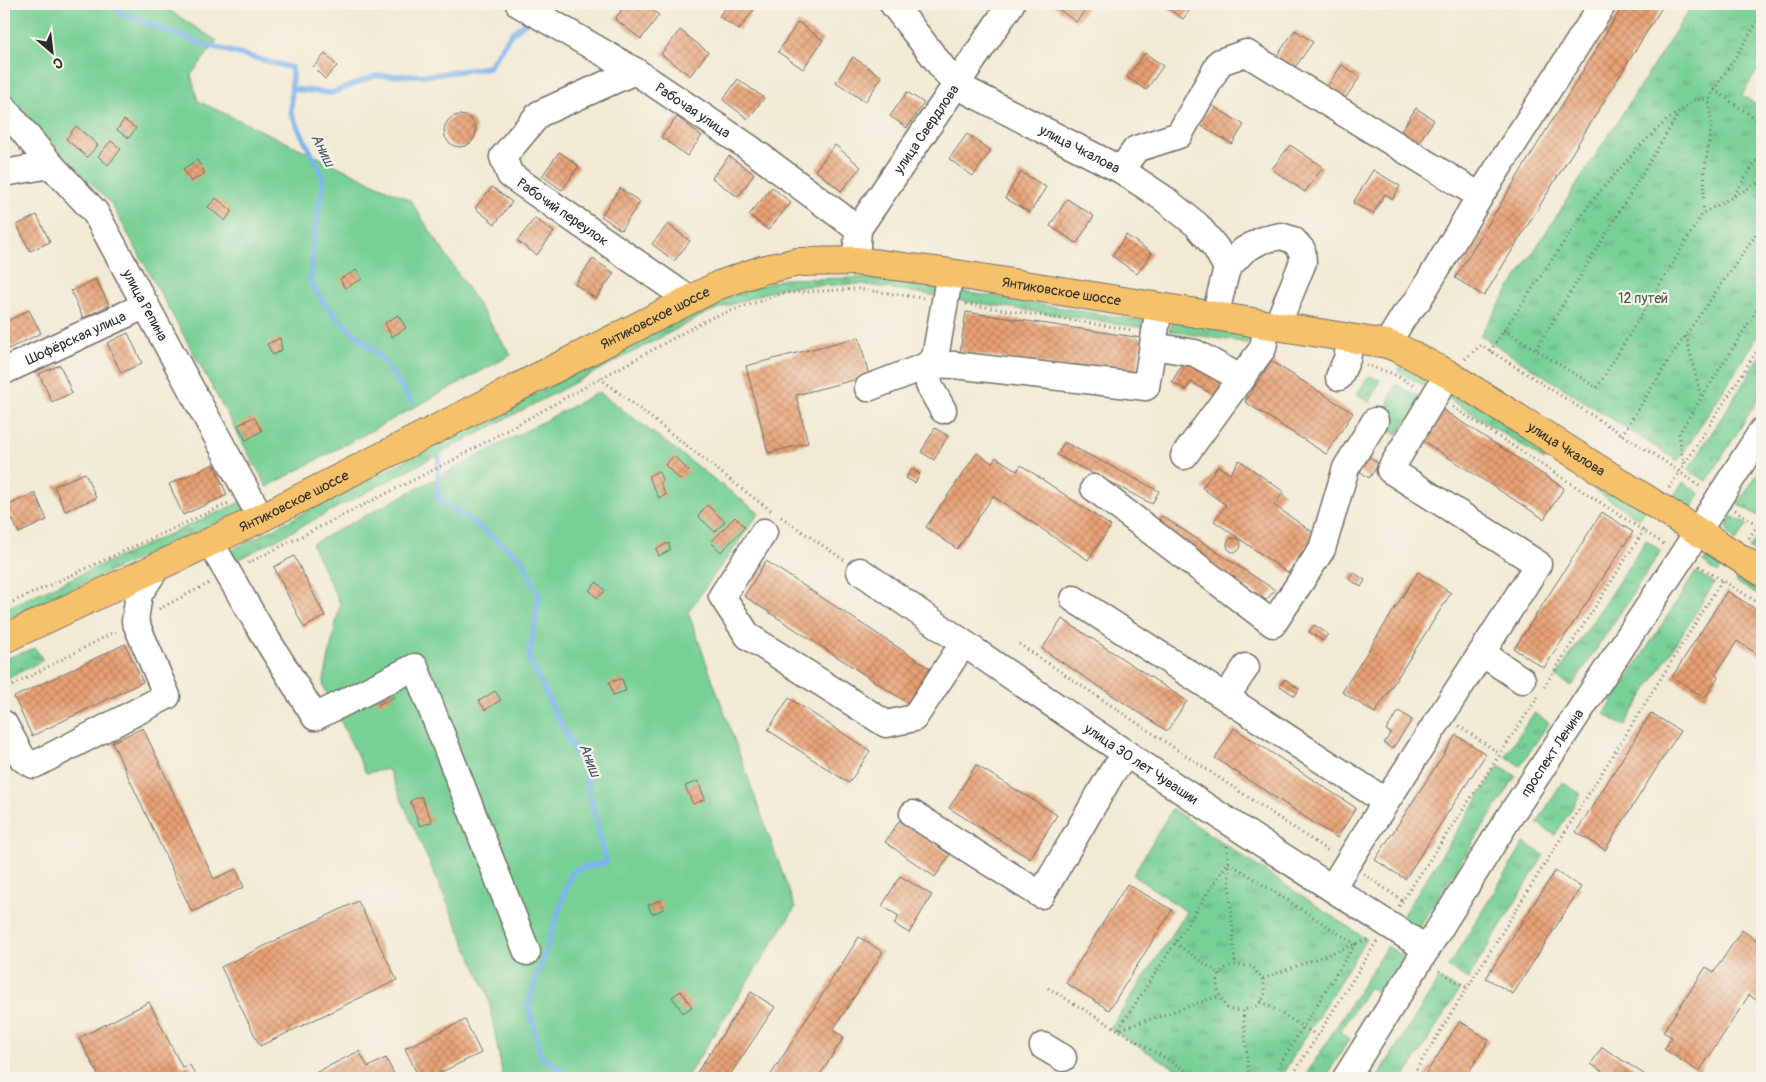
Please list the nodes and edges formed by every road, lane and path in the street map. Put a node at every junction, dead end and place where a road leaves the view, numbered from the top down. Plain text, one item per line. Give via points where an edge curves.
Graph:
1 (519, 4) edge
2 (893, 4) edge
3 (1011, 4) edge
4 (1604, 4) edge
5 (1762, 15) edge
6 (634, 71) junction
7 (956, 85) junction
8 (1714, 90) junction
9 (1709, 98) junction
10 (1683, 107) junction
11 (4, 108) edge
12 (1762, 123) edge
13 (1762, 152) edge
14 (51, 164) junction
15 (1121, 170) junction
16 (4, 173) edge
17 (1762, 181) edge
18 (1480, 196) junction
19 (1732, 197) junction
20 (1703, 213) junction
21 (1762, 226) edge
22 (858, 229) junction
23 (856, 261) junction
24 (1227, 268) junction
25 (950, 273) junction
26 (690, 300) junction
27 (946, 301) junction
28 (1762, 302) edge
29 (146, 305) junction
30 (1215, 316) junction
31 (1272, 326) junction
32 (1155, 329) junction
33 (1504, 330) junction
34 (1686, 335) junction
35 (1762, 343) edge
36 (1536, 349) junction
37 (1358, 351) junction
38 (1490, 351) junction
39 (928, 364) junction
40 (4, 372) edge
41 (600, 378) junction
42 (1242, 379) junction
43 (1442, 385) junction
44 (868, 388) dead end
45 (1701, 397) junction
46 (943, 410) dead end
47 (1374, 421) dead end
48 (1762, 431) edge
49 (1622, 435) junction
50 (1184, 456) dead end
51 (1684, 465) junction
52 (1679, 471) junction
53 (1094, 488) dead end
54 (1718, 500) junction
55 (1658, 505) junction
56 (254, 506) junction
57 (1762, 518) edge
58 (1758, 525) junction
59 (1762, 528) edge
60 (1643, 530) junction
61 (1699, 530) junction
62 (764, 532) dead end
63 (210, 542) junction
64 (1738, 555) junction
65 (1682, 556) junction
66 (157, 567) junction
67 (860, 571) joint
68 (1762, 572) edge
69 (227, 573) junction
70 (1722, 581) junction
71 (1074, 599) dead end
72 (4, 606) edge
73 (1762, 606) edge
74 (135, 621) junction
75 (4, 639) edge
76 (963, 644) junction
77 (1019, 644) dead end
78 (1482, 653) junction
79 (1246, 667) dead end
80 (1535, 688) junction
81 (4, 690) edge
82 (1226, 697) junction
83 (1443, 715) junction
84 (4, 724) edge
85 (1128, 754) junction
86 (1500, 754) junction
87 (1385, 801) junction
88 (913, 814) dead end
89 (1227, 843) dead end
90 (1228, 862) junction
91 (1347, 863) junction
92 (1332, 888) junction
93 (1403, 901) junction
94 (1384, 929) junction
95 (1175, 943) junction
96 (1355, 944) junction
97 (1427, 949) junction
98 (527, 952) dead end
99 (1235, 966) junction
100 (1221, 975) junction
101 (1262, 979) junction
102 (1048, 988) dead end
103 (1219, 996) junction
104 (1261, 1001) junction
105 (1243, 1011) junction
106 (1304, 1026) junction
107 (1118, 1030) junction
108 (1318, 1036) junction
109 (1198, 1078) edge
110 (1248, 1078) edge
111 (1271, 1078) edge
112 (1291, 1078) edge
113 (1346, 1078) edge
114 (1412, 1078) edge

1 - 6 street, Рабочая улица
2 - 7 street, улица Чкалова
3 - 7 street, улица Свердлова
4 - 18 street
5 - 8 path
6 - 22 street, Рабочая улица via 748,147
6 - 26 street, Рабочий переулок via 539,114 503,156 510,175
7 - 15 street, улица Чкалова
7 - 22 street, улица Свердлова
8 - 9 path
8 - 12 path
9 - 10 path via 1694,100
9 - 20 path via 1711,129
10 - 33 path via 1637,149 1591,202
10 - 36 path
11 - 14 street, улица Репина
13 - 19 path
14 - 16 street
14 - 29 street, улица Репина via 95,212
15 - 18 street via 1136,149 1179,134 1220,62 1246,53
15 - 24 street, улица Чкалова via 1197,225
17 - 19 path
18 - 37 street via 1418,300 1404,316
19 - 20 path
20 - 36 path via 1597,388
21 - 34 path
22 - 23 street
23 - 25 main road, Янтиковское шоссе
23 - 26 main road, Янтиковское шоссе via 798,262 762,270 719,285
24 - 30 street
24 - 31 street via 1244,250 1262,240 1281,236 1293,240 1302,250 1303,262
25 - 27 street
25 - 32 main road, Янтиковское шоссе
26 - 56 main road, Янтиковское шоссе
27 - 32 path
27 - 39 street via 934,363
27 - 41 path via 858,289 784,293 710,318
28 - 45 path
29 - 40 street, Шофёрская улица
29 - 56 street, улица Репина
30 - 31 main road, Янтиковское шоссе
30 - 32 main road, Янтиковское шоссе
31 - 37 main road, Янтиковское шоссе
31 - 42 street via 1263,348
32 - 39 street via 1146,387
32 - 42 street
33 - 36 path
33 - 38 path
34 - 45 path
34 - 49 path
35 - 51 path
37 - 43 path via 1391,373
37 - 43 main road, улица Чкалова via 1400,349
38 - 43 path via 1481,345
38 - 49 path
39 - 44 street
39 - 46 street via 929,385
41 - 67 path via 751,496
41 - 69 path via 453,460
42 - 50 street
43 - 55 main road, улица Чкалова
43 - 60 path
43 - 78 street via 1390,470 1538,564
45 - 51 path via 1679,433
47 - 53 street via 1346,468 1322,549 1273,624
48 - 54 street, проспект Ленина
49 - 52 path
51 - 52 path
52 - 54 path
52 - 55 path
54 - 58 path
54 - 61 street, проспект Ленина
55 - 60 path
55 - 61 main road, улица Чкалова
56 - 63 main road, Янтиковское шоссе
56 - 72 path
57 - 58 path
58 - 59 path
58 - 64 path
60 - 65 path
60 - 80 path
61 - 64 main road, улица Чкалова
61 - 65 street, проспект Ленина
62 - 76 street via 722,596 748,636 886,724 914,718
63 - 66 main road, Янтиковское шоссе
63 - 69 street
64 - 68 main road, улица Чкалова
64 - 70 path
65 - 70 path
65 - 97 street, проспект Ленина via 1506,822
66 - 74 street via 139,594
66 - 75 main road, Янтиковское шоссе
67 - 76 street, улица 30 лет Чувашии
69 - 74 path
69 - 98 street via 315,717 415,667
70 - 73 path
70 - 114 path
71 - 82 street
74 - 81 path
74 - 84 street via 167,696 34,765 22,760
76 - 85 street, улица 30 лет Чувашии
77 - 91 path
78 - 80 street
78 - 83 street
79 - 82 street
80 - 86 path
82 - 87 street
83 - 86 path
83 - 87 street
85 - 88 street via 1113,771 1041,895
85 - 92 street, улица 30 лет Чувашии
86 - 93 path
87 - 91 street
89 - 90 path
90 - 95 path
90 - 96 path
90 - 99 path
91 - 92 street
91 - 93 path
92 - 94 street, улица 30 лет Чувашии
93 - 94 path
94 - 96 path
94 - 97 street, улица 30 лет Чувашии
94 - 108 path
95 - 100 path
95 - 107 path
96 - 101 path
96 - 106 path
97 - 113 street, проспект Ленина
99 - 100 path via 1225,969
99 - 101 path via 1252,966
100 - 103 path via 1216,987
101 - 104 path via 1265,990
102 - 107 path
103 - 105 path via 1228,1009
103 - 107 path
104 - 105 path
104 - 106 path
105 - 110 path
106 - 108 path
106 - 111 path
107 - 109 path
108 - 112 path

